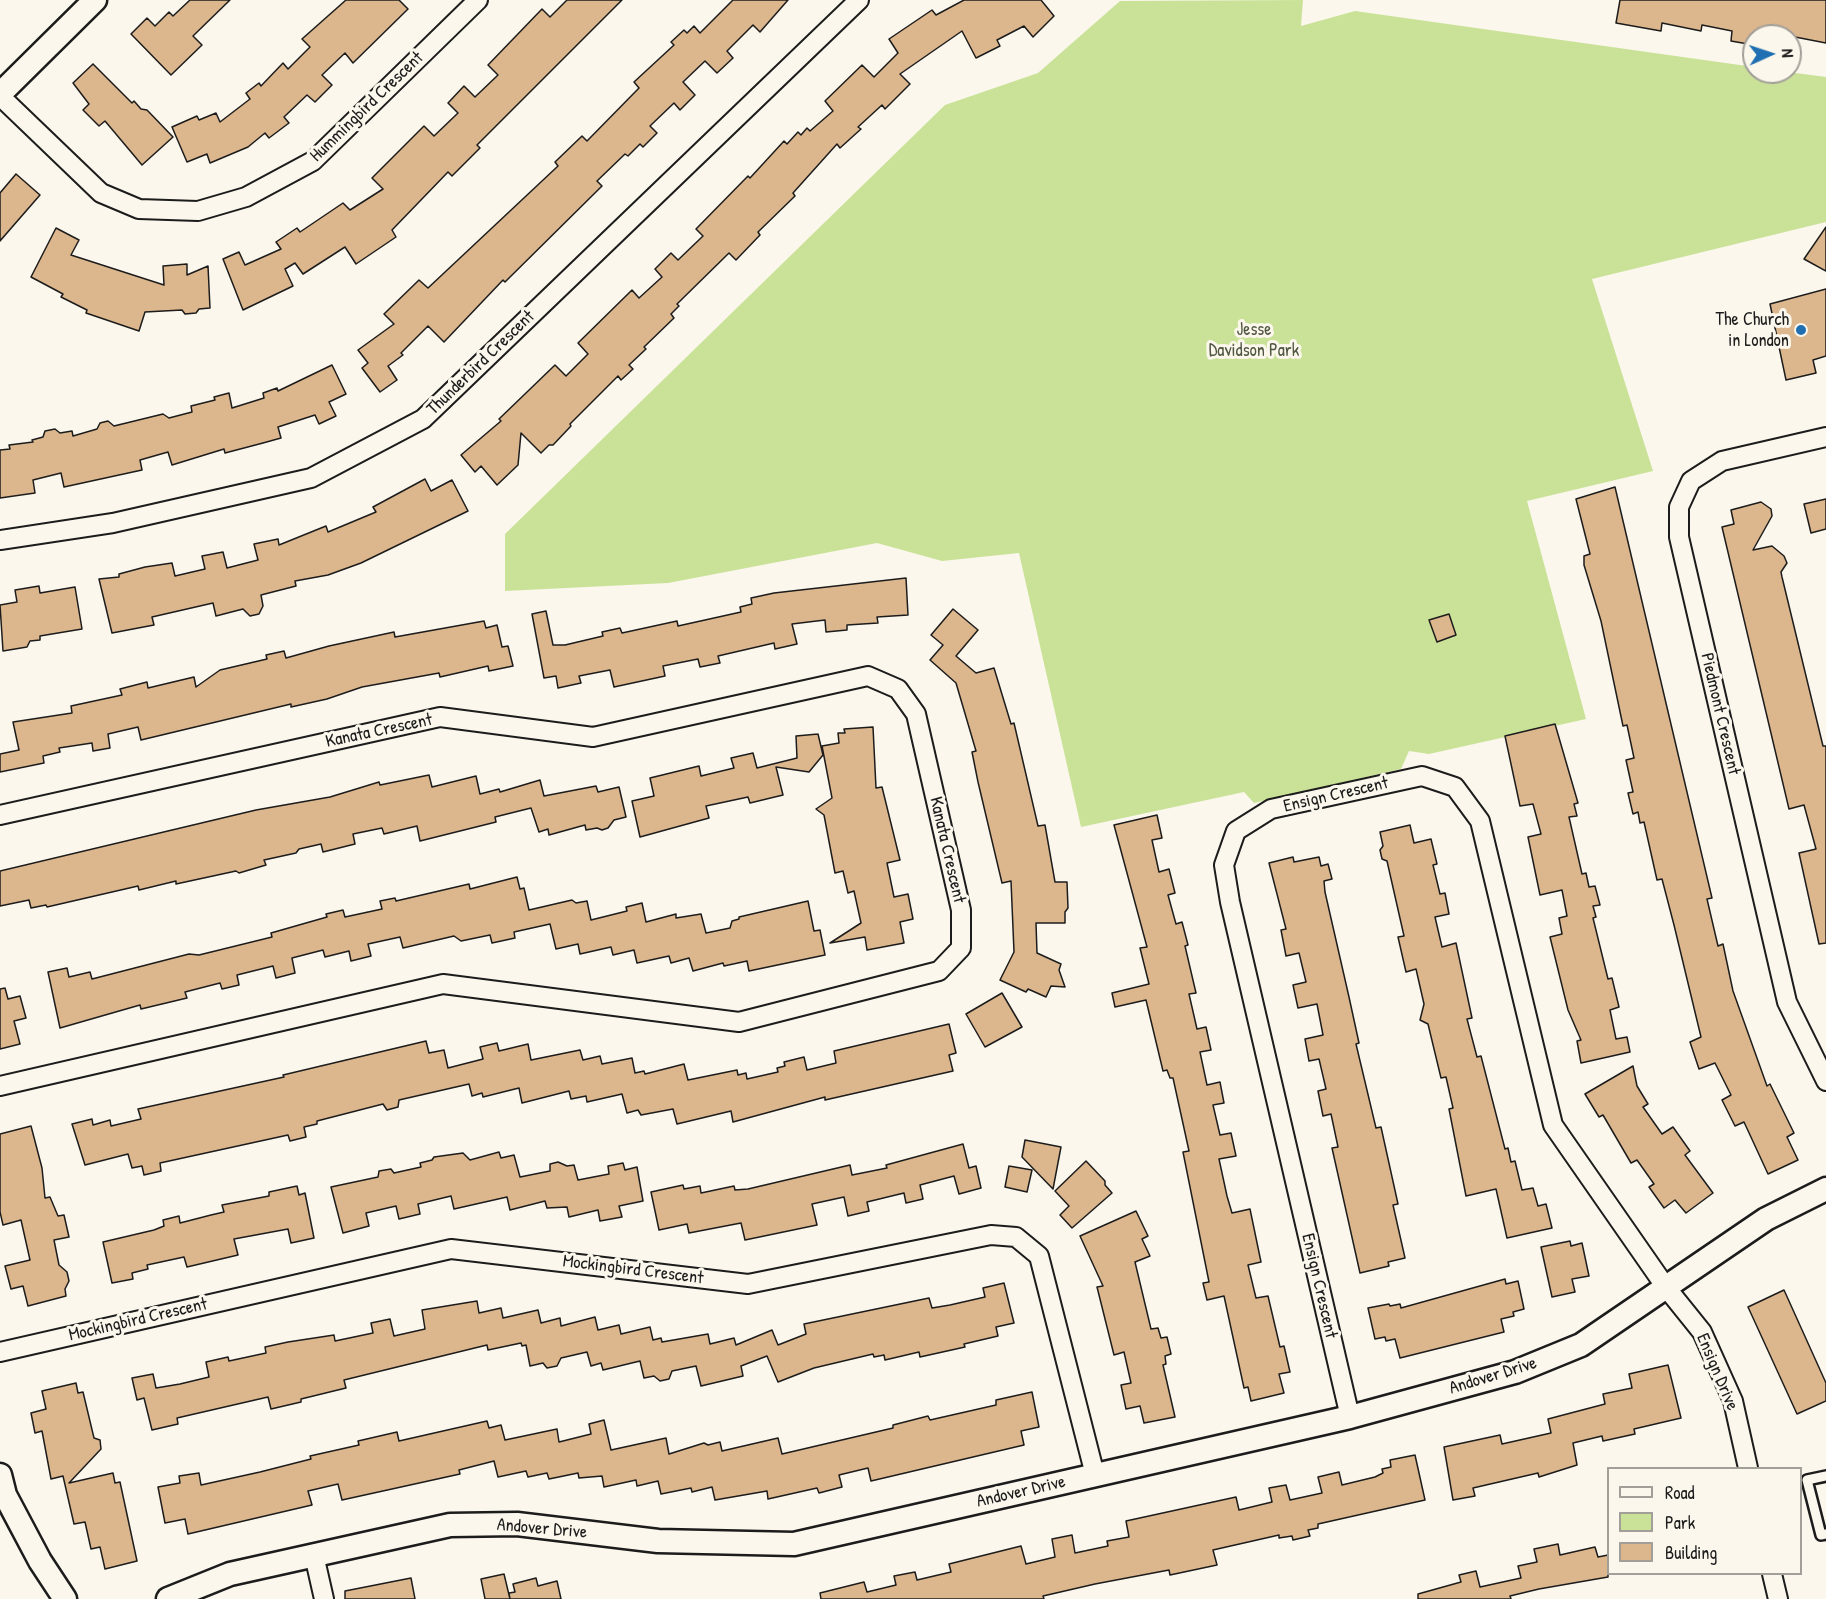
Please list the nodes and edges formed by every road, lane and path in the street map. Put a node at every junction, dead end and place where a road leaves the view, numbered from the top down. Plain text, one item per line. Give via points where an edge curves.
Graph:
1 (95, 0) edge
2 (478, 0) edge
3 (859, 0) edge
4 (0, 95) edge
5 (1826, 437) edge
6 (0, 540) edge
7 (0, 815) edge
8 (1826, 1081) edge
9 (0, 1086) edge
10 (1826, 1189) edge
11 (1665, 1286) junction
12 (0, 1352) edge
13 (1350, 1417) junction
14 (1748, 1467) edge
15 (0, 1475) edge
16 (1095, 1475) junction
17 (1826, 1476) edge
18 (1826, 1534) edge
19 (314, 1555) junction
20 (1772, 1575) edge
21 (65, 1599) edge
22 (168, 1599) edge
23 (324, 1599) edge
24 (1778, 1599) edge

1 - 4 street
2 - 4 street, Hummingbird Crescent via 313,161 246,197 198,211 139,209 101,193
3 - 6 street, Thunderbird Crescent via 423,419 311,478 113,523
5 - 8 street, Piedmont Crescent via 1722,461 1691,481 1679,507 1679,537 1787,1002
7 - 9 street, Kanata Crescent via 440,717 593,737 868,676 898,689 916,714 961,910 961,948 939,971 739,1022 443,984
10 - 11 street, Andover Drive via 1766,1219
11 - 13 street, Andover Drive via 1581,1345 1515,1372
11 - 13 street, Ensign Crescent via 1553,1125 1480,821 1455,787 1422,776 1271,809 1236,831 1224,865 1232,914
11 - 14 street, Ensign Drive via 1702,1332 1732,1401
12 - 16 street, Mockingbird Crescent via 451,1249 748,1284 991,1235 1016,1237 1039,1256
13 - 16 street, Andover Drive
15 - 21 street via 5,1495 40,1562
16 - 19 street, Andover Drive via 795,1544 658,1541 517,1524 450,1525
17 - 18 lane via 1807,1480 1821,1535
19 - 22 street, Andover Drive via 230,1574
19 - 23 street
20 - 24 street

